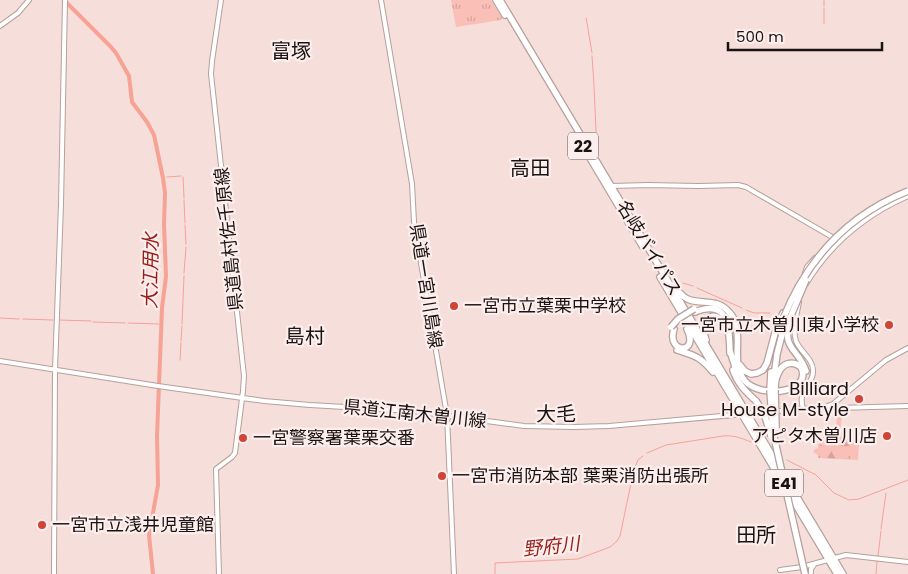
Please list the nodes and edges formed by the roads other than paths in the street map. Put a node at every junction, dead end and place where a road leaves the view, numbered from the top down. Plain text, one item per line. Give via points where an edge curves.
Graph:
1 (30, 0) edge
2 (222, 0) edge
3 (381, 0) edge
4 (496, 0) edge
5 (500, 0) edge
6 (65, 2) edge
7 (0, 26) edge
8 (588, 142) dead end
9 (587, 152) junction
10 (602, 179) junction
11 (610, 186) junction
12 (908, 193) edge
13 (833, 238) junction
14 (839, 241) junction
15 (672, 291) junction
16 (800, 297) junction
17 (678, 300) junction
18 (694, 310) junction
19 (785, 318) junction
20 (672, 328) junction
21 (737, 336) junction
22 (729, 337) junction
23 (908, 348) edge
24 (738, 350) junction
25 (730, 351) junction
26 (0, 361) edge
27 (55, 370) junction
28 (727, 378) junction
29 (773, 390) junction
30 (730, 396) junction
31 (242, 398) junction
32 (831, 405) junction
33 (908, 406) edge
34 (803, 409) junction
35 (745, 414) junction
36 (447, 415) junction
37 (790, 503) junction
38 (831, 559) junction
39 (908, 562) edge
40 (818, 563) junction
41 (802, 567) junction
42 (780, 570) dead end
43 (54, 574) edge
44 (219, 574) edge
45 (454, 574) edge
46 (807, 574) edge
47 (837, 574) edge
48 (843, 574) edge

1 - 7 main road
2 - 31 main road, 県道島村佐千原線 via 211,74 243,368
3 - 36 main road, 県道一宮川島線
4 - 10 highway, 名岐バイパス / 22
5 - 9 highway, 名岐バイパス / 22
6 - 27 main road
8 - 9 highway, 22
9 - 10 highway, 22 via 598,177
9 - 11 highway, 名岐バイパス / 22
10 - 15 highway, 名岐バイパス / 22 via 664,283
11 - 13 main road via 738,185
11 - 15 highway, 名岐バイパス / 22
12 - 13 main road via 871,207
12 - 14 main road
12 - 19 highway, E41, bridge via 876,206 848,226 823,251 791,300
13 - 14 main road
13 - 16 main road via 808,267
14 - 16 main road via 817,266
15 - 17 highway, 名岐バイパス
16 - 34 main road via 795,335 813,369 802,396
17 - 20 highway via 691,337 687,347 675,346
17 - 21 highway via 717,304 727,309 736,322
17 - 28 highway, 名岐バイパス
17 - 30 highway, 名岐バイパス
18 - 20 highway, bridge via 678,319
18 - 21 highway via 703,306 722,310 734,323
18 - 22 highway via 708,308 722,314 728,322
19 - 24 highway via 767,363 760,372 751,374 743,370
19 - 25 highway via 790,346 806,372 805,381 797,389 773,395 746,386 738,375
19 - 29 highway, E41 via 774,354
20 - 30 highway via 669,338 672,347 700,358
21 - 24 highway
22 - 25 highway
22 - 28 highway via 718,318 704,321 704,334
23 - 32 main road, 県道江南木曽川線 via 886,360
24 - 29 highway via 742,376 751,386 763,391 778,392 796,386 802,378 801,367 792,363 782,366
25 - 37 highway, bridge via 736,379 766,418
26 - 27 main road, 県道江南木曽川線
27 - 31 main road, 県道江南木曽川線
27 - 43 main road
28 - 35 highway, 名岐バイパス
29 - 37 highway, E41, bridge via 774,437
29 - 46 highway, E41, bridge via 776,428
30 - 35 highway, 名岐バイパス
31 - 36 main road, 県道江南木曽川線
31 - 44 main road, 県道島村佐千原線 via 235,453 216,469
32 - 33 main road, 県道江南木曽川線 via 838,408
32 - 34 main road, 県道江南木曽川線
34 - 35 main road, 県道江南木曽川線
35 - 36 main road, 県道江南木曽川線 via 574,427 524,426
35 - 38 highway, 名岐バイパス
36 - 45 main road, 県道一宮川島線
37 - 46 highway, E41, bridge
38 - 39 main road via 849,555
38 - 40 main road
38 - 47 highway, 名岐バイパス
38 - 48 highway, 名岐バイパス
40 - 41 main road
40 - 46 main road
41 - 42 main road
41 - 46 main road

